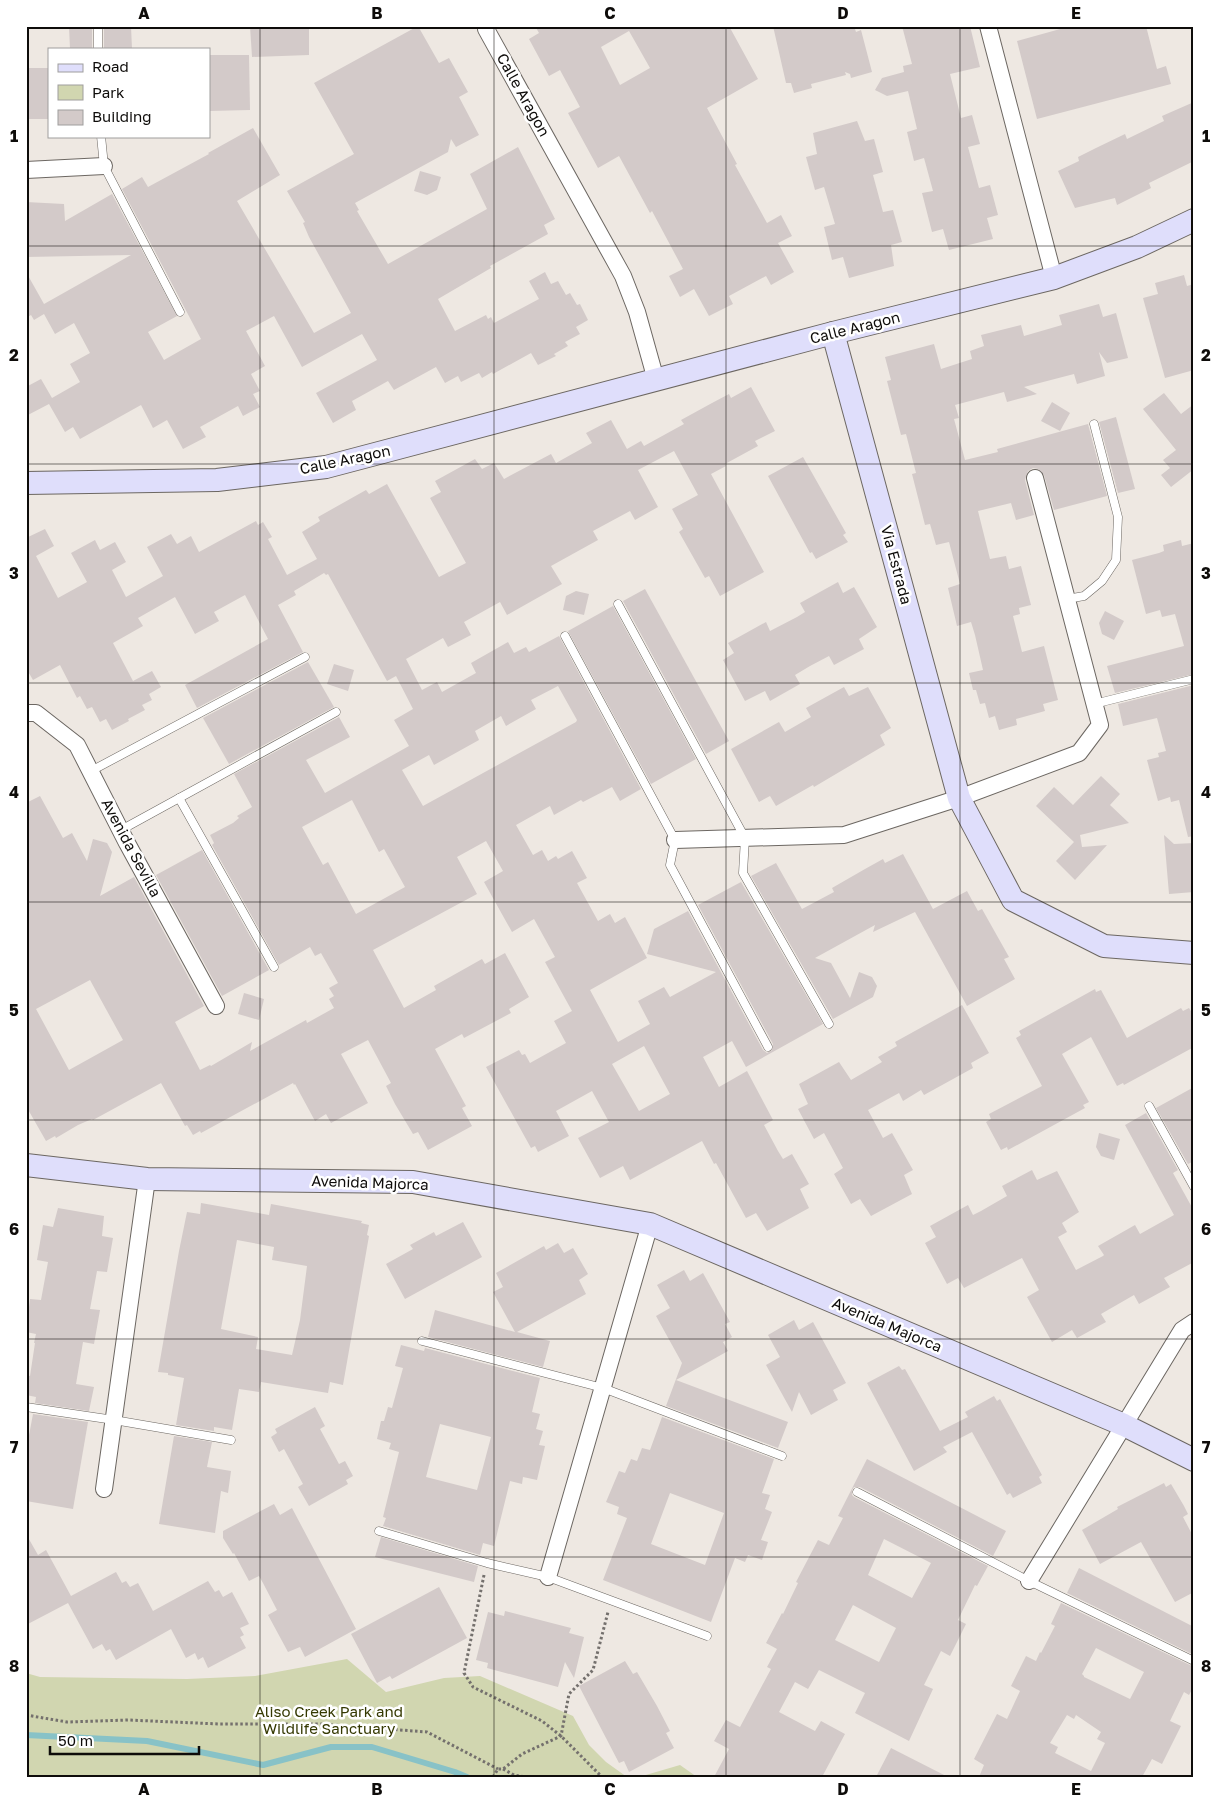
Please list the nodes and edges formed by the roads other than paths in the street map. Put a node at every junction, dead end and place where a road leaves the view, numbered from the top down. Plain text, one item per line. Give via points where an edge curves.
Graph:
1 (98, 26) edge
2 (988, 26) edge
3 (486, 29) dead end
4 (98, 48) edge
5 (101, 138) edge
6 (104, 166) junction
7 (26, 170) edge
8 (1194, 220) edge
9 (1054, 278) junction
10 (180, 312) dead end
11 (833, 333) junction
12 (656, 380) junction
13 (1094, 424) dead end
14 (1034, 478) dead end
15 (26, 483) edge
16 (1066, 599) junction
17 (618, 604) dead end
18 (564, 636) dead end
19 (305, 657) dead end
20 (1194, 679) edge
21 (1094, 704) junction
22 (336, 712) dead end
23 (26, 713) edge
24 (90, 771) junction
25 (179, 798) junction
26 (959, 798) junction
27 (121, 830) junction
28 (745, 838) junction
29 (675, 840) junction
30 (1194, 953) edge
31 (274, 967) dead end
32 (216, 1006) dead end
33 (829, 1024) dead end
34 (768, 1047) dead end
35 (1149, 1106) dead end
36 (26, 1164) edge
37 (147, 1178) junction
38 (1194, 1187) edge
39 (650, 1224) junction
40 (1194, 1322) edge
41 (422, 1341) dead end
42 (603, 1388) junction
43 (26, 1407) edge
44 (114, 1420) junction
45 (1124, 1425) junction
46 (231, 1440) dead end
47 (782, 1456) dead end
48 (1194, 1460) edge
49 (104, 1489) dead end
50 (857, 1492) dead end
51 (380, 1531) dead end
52 (548, 1577) junction
53 (1029, 1581) junction
54 (707, 1636) dead end
55 (1194, 1661) edge

1 - 4 lane
2 - 9 street
3 - 12 street, Calle Aragon via 623,276
5 - 6 lane
6 - 7 street
6 - 10 lane
8 - 9 street, Calle Aragon via 1137,247
9 - 11 street, Calle Aragon
11 - 12 street, Calle Aragon
11 - 26 street, Via Estrada
12 - 15 street, Calle Aragon via 326,467 217,480
13 - 16 lane via 1118,517 1116,560 1102,581 1084,596
14 - 16 street
16 - 21 street
17 - 28 lane
18 - 29 lane
19 - 24 lane
20 - 21 lane
21 - 26 street via 1100,725 1079,753
22 - 25 lane
23 - 24 street, Avenida Sevilla via 36,713 77,745
24 - 27 street, Avenida Sevilla
25 - 27 lane
25 - 31 lane
26 - 28 street via 844,835
26 - 30 street, Via Estrada via 1013,900 1104,946
27 - 32 street, Avenida Sevilla
28 - 29 street
28 - 33 lane via 743,873
29 - 34 lane via 670,865
35 - 38 lane
36 - 37 street, Avenida Majorca
37 - 39 street, Avenida Majorca via 413,1182
37 - 44 street
39 - 42 street
39 - 45 street, Avenida Majorca
40 - 45 street via 1182,1330
41 - 42 lane
42 - 47 lane
42 - 52 street
43 - 44 lane
44 - 46 lane
44 - 49 street
45 - 48 street, Avenida Majorca
45 - 53 street
50 - 53 lane
51 - 52 lane via 487,1563
52 - 54 lane
53 - 55 lane

